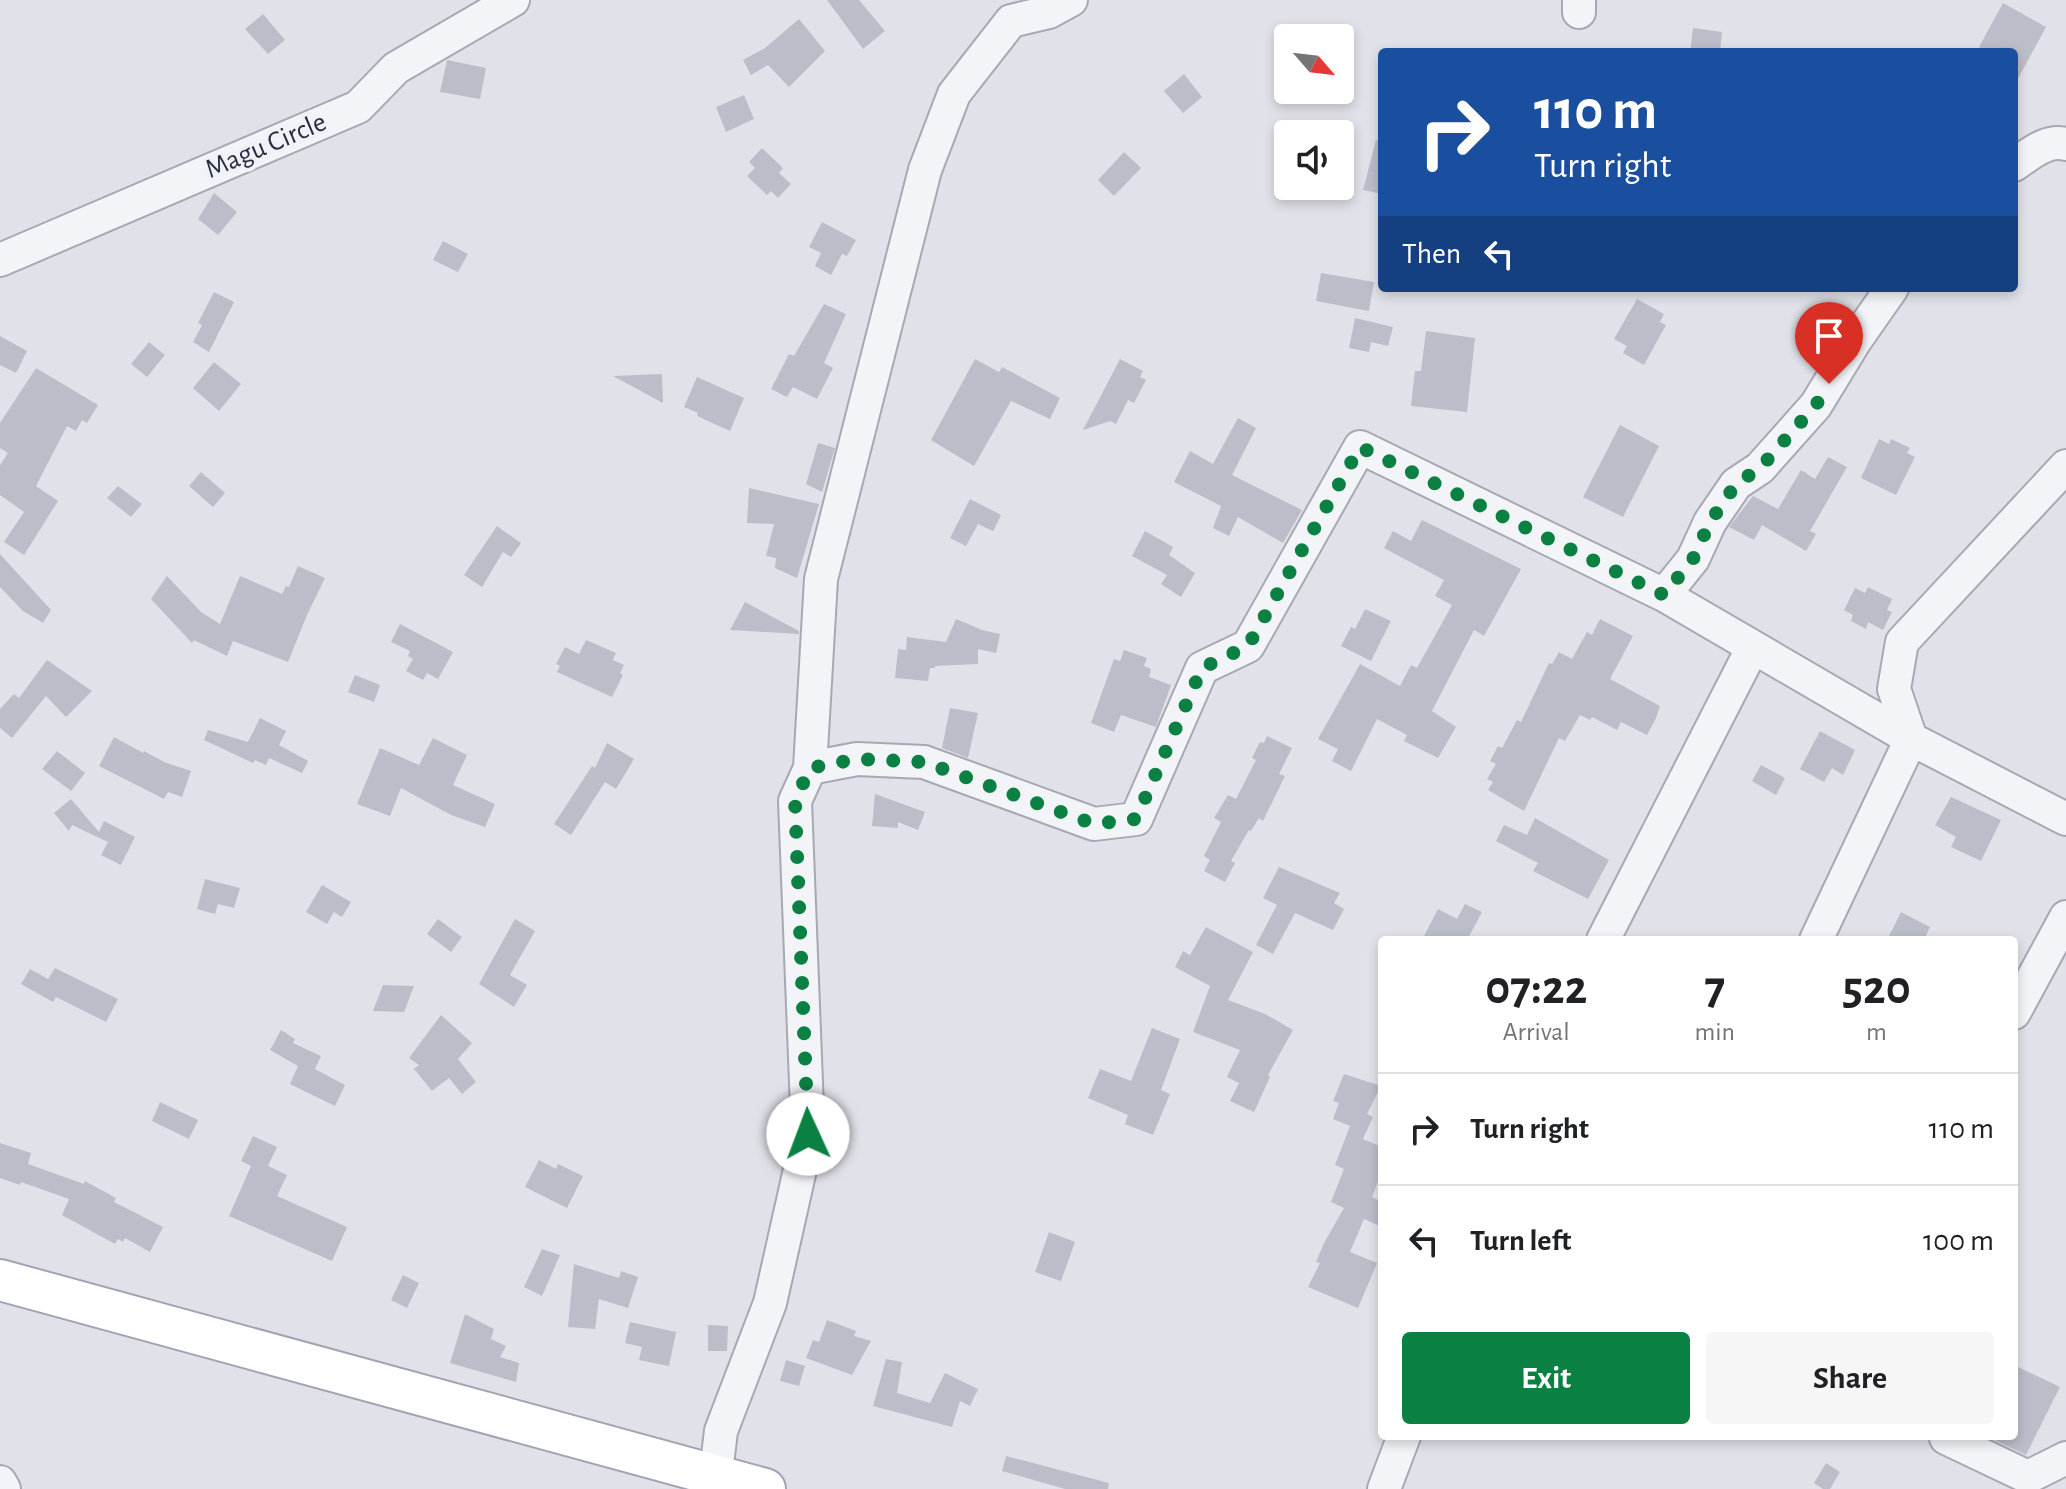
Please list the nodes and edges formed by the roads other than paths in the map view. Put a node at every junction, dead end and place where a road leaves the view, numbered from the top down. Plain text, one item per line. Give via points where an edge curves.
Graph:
1 (513, 0) edge
2 (1071, 0) edge
3 (1013, 10) edge
4 (2066, 144) edge
5 (2018, 162) edge
6 (0, 260) edge
7 (1889, 292) edge
8 (2066, 466) edge
9 (1664, 595) junction
10 (1753, 647) junction
11 (1911, 739) junction
12 (810, 768) junction
13 (2066, 819) edge
14 (2066, 917) edge
15 (1605, 936) edge
16 (1818, 936) edge
17 (2018, 1006) edge
18 (0, 1280) edge
19 (1402, 1440) edge
20 (1950, 1440) edge
21 (2066, 1458) edge
22 (0, 1482) edge
23 (715, 1483) edge
24 (2032, 1485) edge
25 (4, 1489) edge
26 (765, 1489) edge
27 (1384, 1489) edge

1 - 6 street, Magu Circle via 396,68 358,107
2 - 3 street via 1049,12
3 - 12 street via 954,94 925,170 821,579
4 - 5 street via 2039,147
7 - 9 street via 1816,405 1760,468 1736,484 1693,559
8 - 11 street via 1902,642 1894,689
9 - 10 street
9 - 12 street via 1360,447 1248,646 1202,668 1136,819 1094,824 924,762 857,759
10 - 11 street
10 - 15 street
11 - 13 street
11 - 16 street
12 - 23 street via 795,801 808,1134 770,1303 721,1431
14 - 17 street
18 - 23 main road via 540,1426
19 - 27 street
20 - 24 street
21 - 24 street
22 - 25 street
23 - 26 main road

